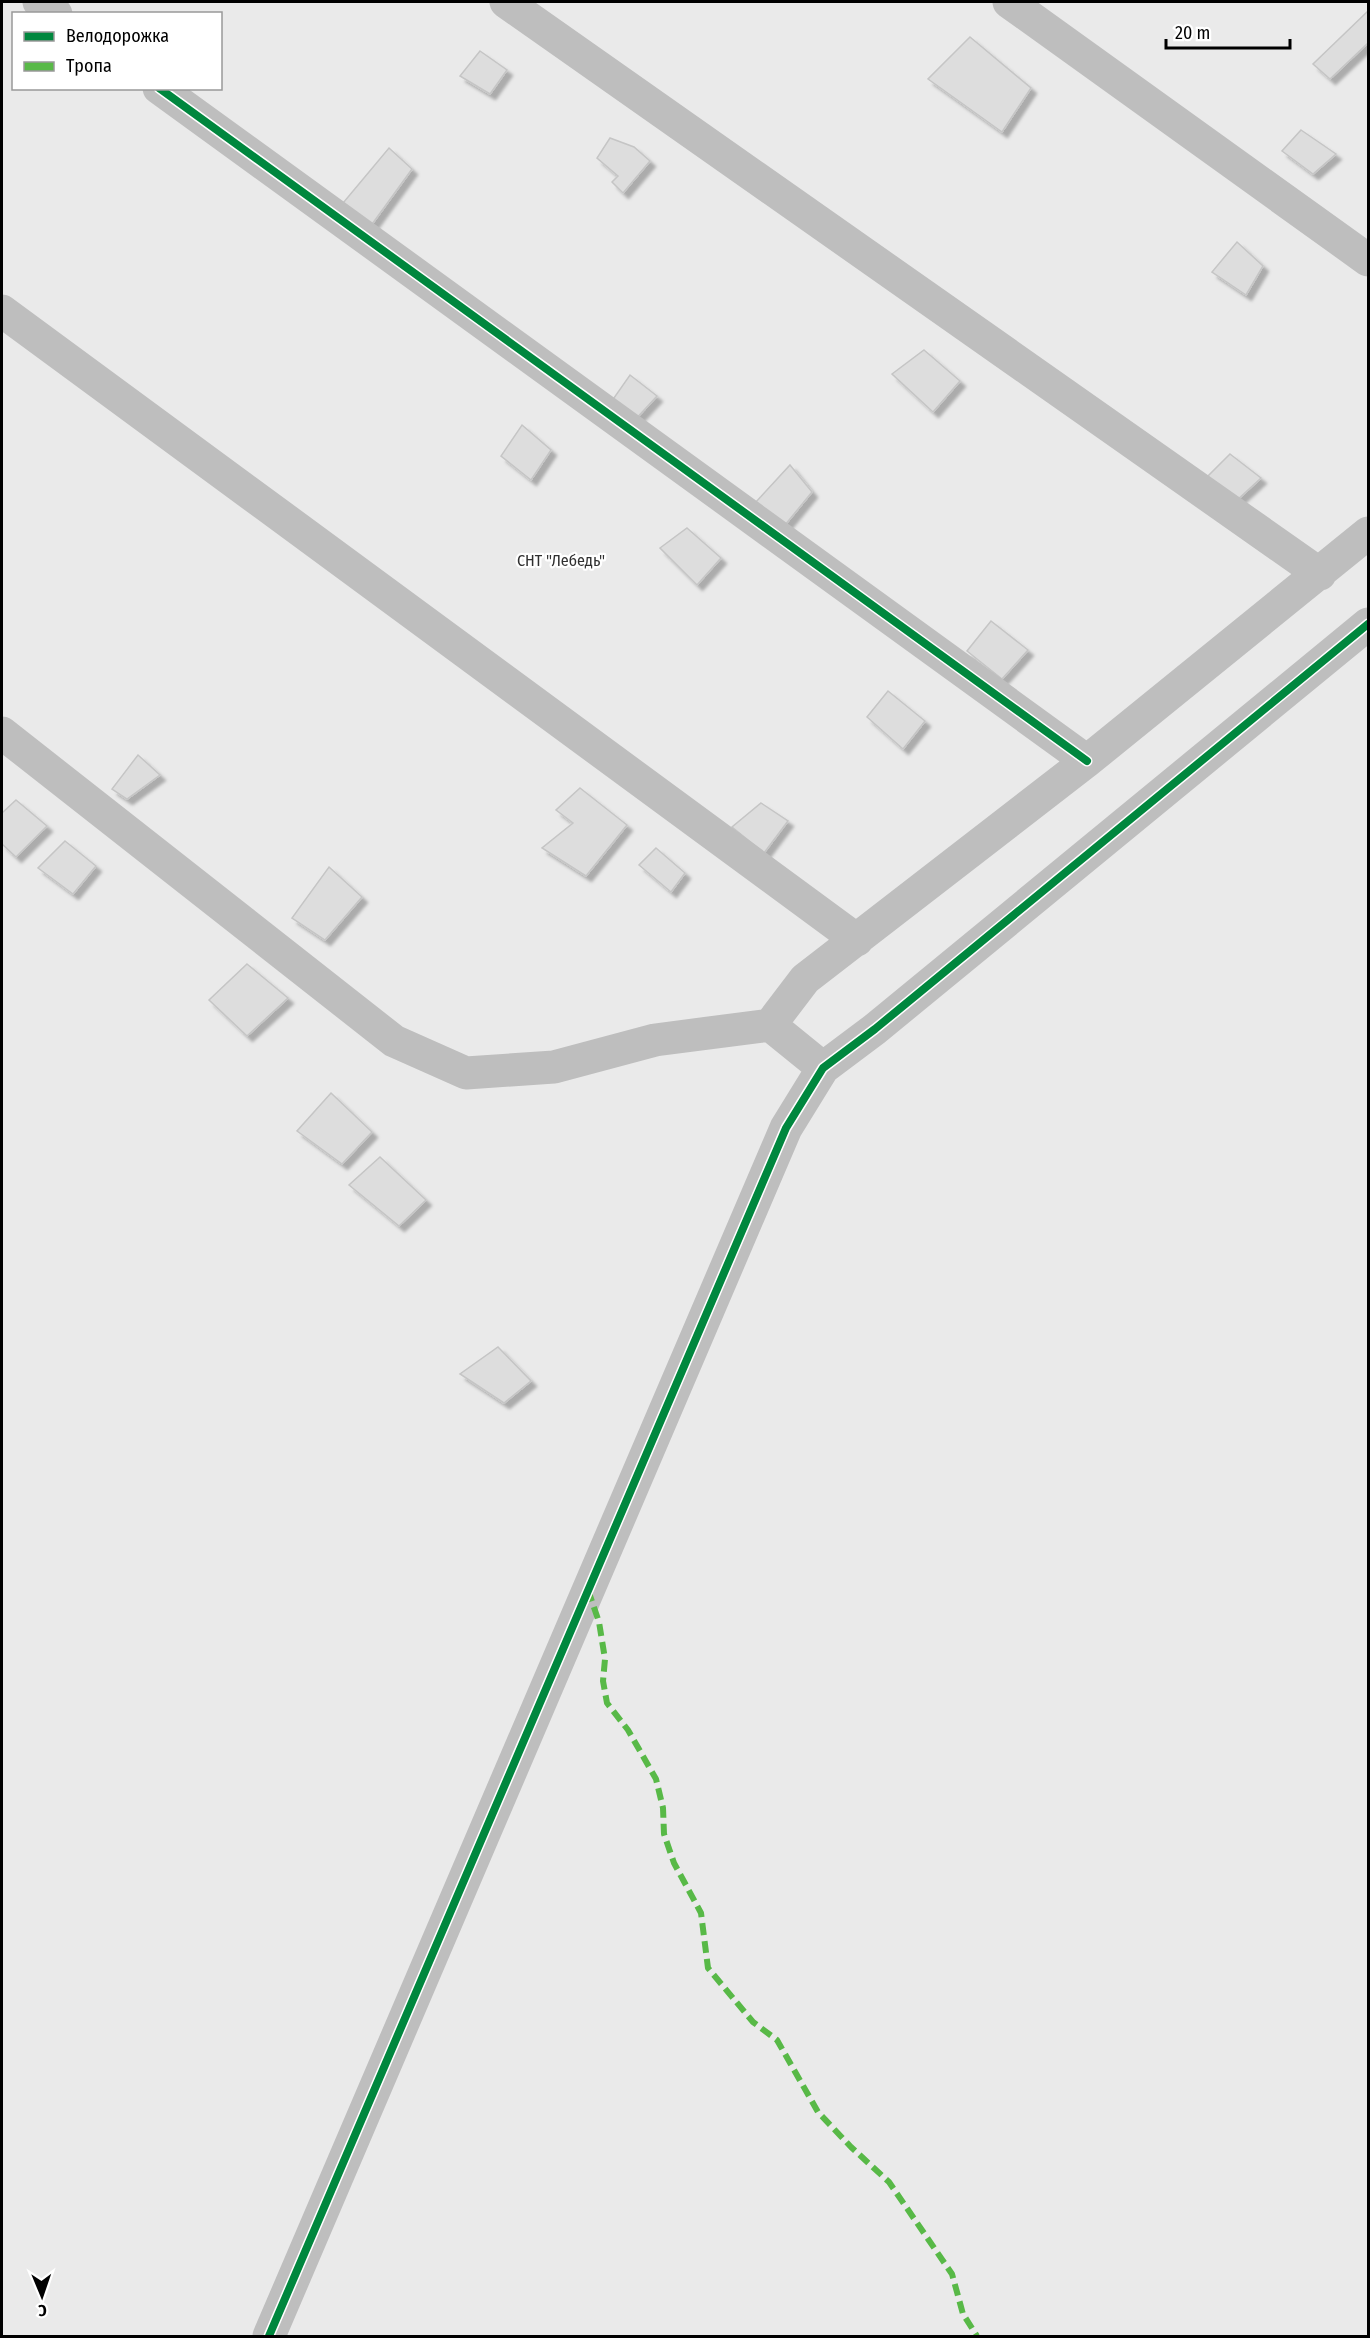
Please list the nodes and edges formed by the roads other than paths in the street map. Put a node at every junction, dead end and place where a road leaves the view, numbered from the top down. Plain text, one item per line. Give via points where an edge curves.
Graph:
1 (39, 2) edge
2 (506, 2) edge
3 (1009, 2) edge
4 (53, 12) edge
5 (162, 90) edge
6 (1368, 260) edge
7 (2, 311) edge
8 (1368, 533) edge
9 (1320, 574) junction
10 (1368, 624) edge
11 (2, 733) edge
12 (1088, 761) junction
13 (857, 940) junction
14 (770, 1025) junction
15 (824, 1068) junction
16 (269, 2337) edge

1 - 4 street
2 - 9 street
3 - 6 street
5 - 12 street
7 - 13 street
8 - 9 street
9 - 12 street
10 - 15 street
11 - 14 street via 394,1041 466,1073 554,1067 655,1040
12 - 13 street
13 - 14 street via 805,979
14 - 15 street
15 - 16 street via 781,1139

